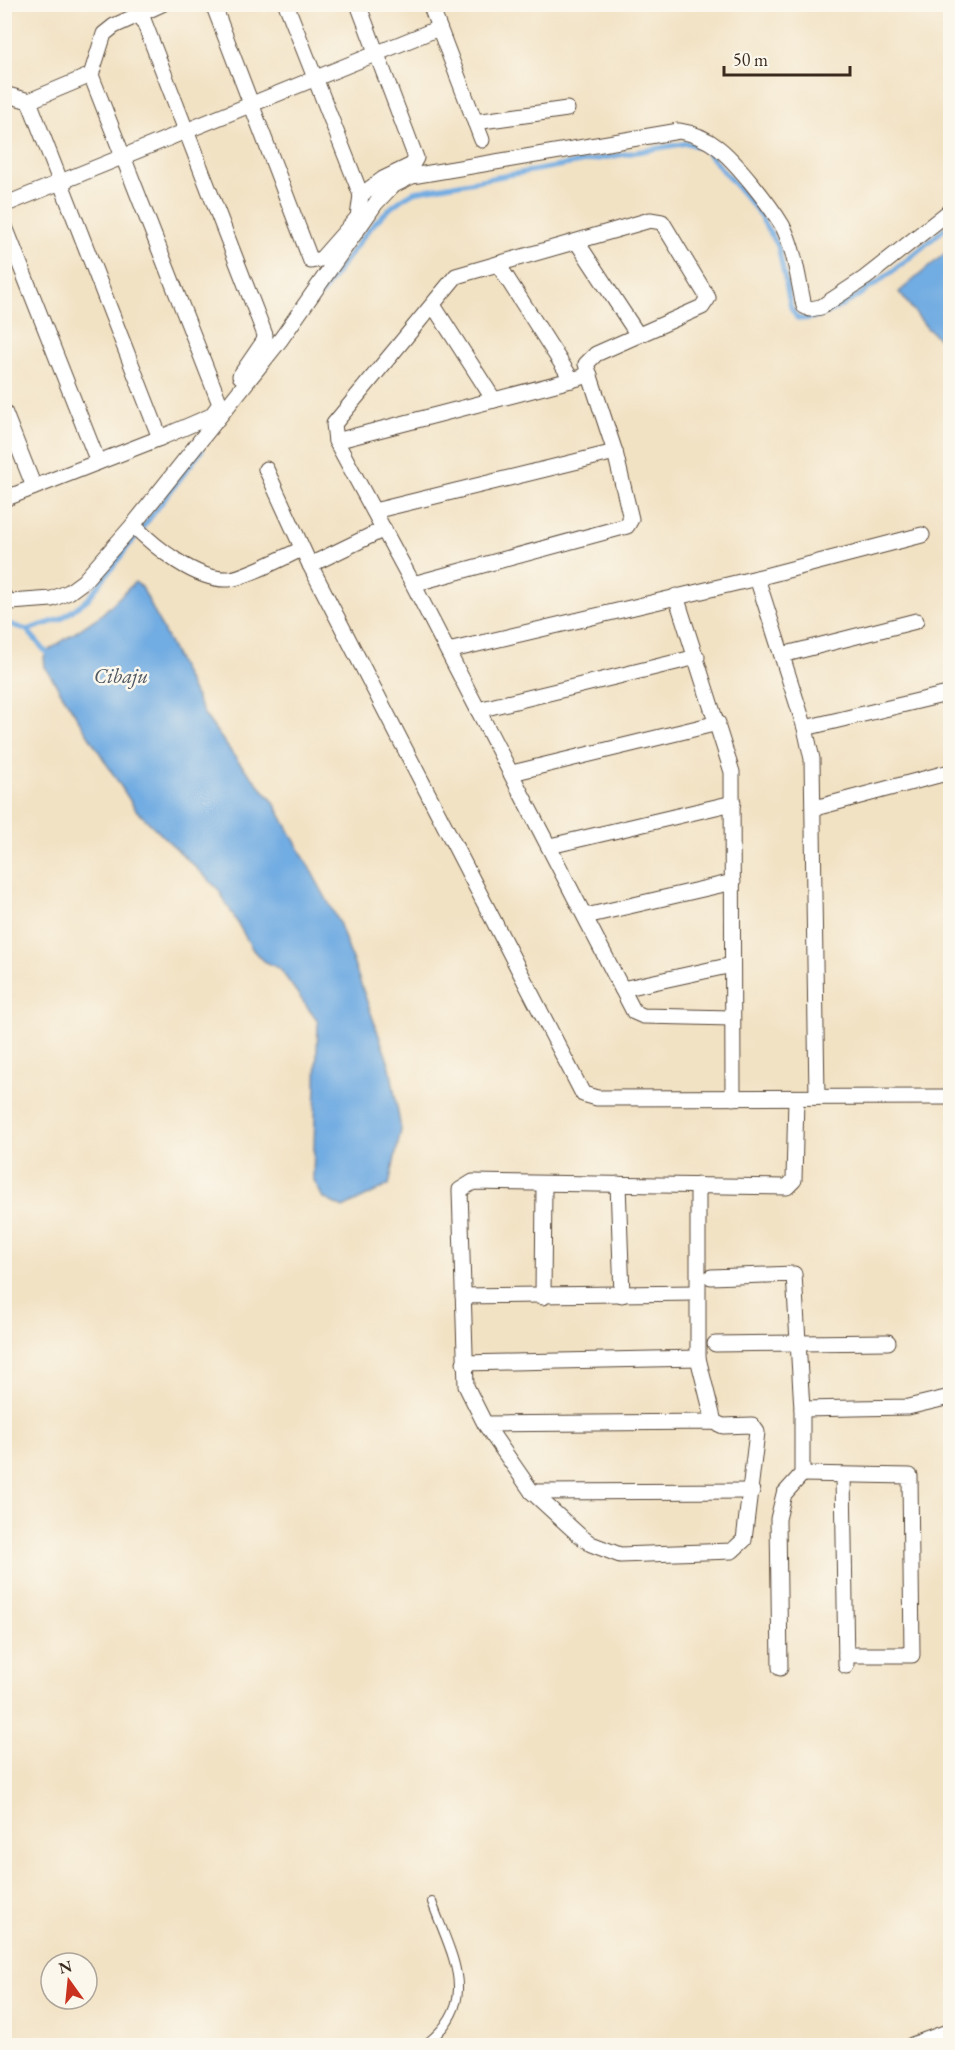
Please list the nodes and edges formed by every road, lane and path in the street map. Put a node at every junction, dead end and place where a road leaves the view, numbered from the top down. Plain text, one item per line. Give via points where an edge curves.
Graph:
1 (162, 4) edge
2 (213, 4) edge
3 (286, 4) edge
4 (358, 4) edge
5 (430, 4) edge
6 (141, 14) junction
7 (439, 28) junction
8 (376, 54) junction
9 (91, 75) junction
10 (315, 79) junction
11 (4, 94) edge
12 (29, 101) junction
13 (250, 105) junction
14 (567, 109) dead end
15 (475, 122) junction
16 (187, 132) junction
17 (482, 141) dead end
18 (123, 157) junction
19 (59, 182) junction
20 (360, 195) junction
21 (4, 205) edge
22 (951, 211) edge
23 (4, 224) edge
24 (577, 242) junction
25 (498, 264) junction
26 (433, 305) junction
27 (638, 335) junction
28 (590, 375) junction
29 (573, 380) junction
30 (494, 400) junction
31 (220, 404) junction
32 (4, 411) edge
33 (160, 438) junction
34 (336, 441) junction
35 (615, 452) junction
36 (98, 462) junction
37 (266, 469) dead end
38 (34, 487) junction
39 (4, 500) edge
40 (374, 511) junction
41 (133, 525) junction
42 (384, 529) junction
43 (922, 535) dead end
44 (302, 549) junction
45 (310, 565) junction
46 (757, 578) junction
47 (413, 584) junction
48 (676, 596) junction
49 (4, 597) edge
50 (916, 621) dead end
51 (448, 651) junction
52 (782, 655) junction
53 (697, 657) junction
54 (943, 695) dead end
55 (478, 710) junction
56 (718, 723) junction
57 (805, 728) junction
58 (951, 772) edge
59 (512, 773) junction
60 (732, 803) junction
61 (815, 808) junction
62 (550, 846) junction
63 (733, 882) junction
64 (586, 916) junction
65 (732, 965) junction
66 (622, 989) junction
67 (732, 1018) junction
68 (817, 1097) junction
69 (951, 1097) edge
70 (733, 1098) junction
71 (796, 1098) junction
72 (618, 1184) junction
73 (544, 1185) junction
74 (698, 1185) junction
75 (711, 1277) dead end
76 (697, 1293) junction
77 (622, 1295) junction
78 (463, 1296) junction
79 (543, 1297) junction
80 (797, 1342) junction
81 (888, 1342) dead end
82 (715, 1344) dead end
83 (699, 1358) junction
84 (464, 1363) junction
85 (951, 1397) edge
86 (802, 1409) junction
87 (714, 1422) junction
88 (485, 1424) junction
89 (802, 1474) junction
90 (843, 1476) junction
91 (752, 1491) junction
92 (532, 1492) junction
93 (780, 1668) dead end
94 (432, 1902) dead end
95 (951, 2031) edge
96 (912, 2045) edge
97 (423, 2046) edge

1 - 6 street
2 - 13 street
3 - 10 street
4 - 8 street
5 - 7 street
6 - 9 street via 104,34
6 - 16 street
7 - 8 street
7 - 15 street
8 - 10 street
8 - 20 street via 416,158 412,165
9 - 12 street
9 - 18 street
10 - 13 street
10 - 20 street
11 - 12 street
12 - 19 street
13 - 16 street
13 - 20 street via 311,261 321,259 358,217
14 - 15 street
15 - 17 street
16 - 18 street
16 - 31 street via 265,335
18 - 19 street
18 - 31 street
19 - 21 street
19 - 33 street
22 - 41 street via 865,278 821,308 810,309 804,306 782,225 718,147 696,134 679,131 412,176 392,186 376,203 281,339
23 - 36 street
24 - 25 street
24 - 27 street
24 - 27 street via 650,219 662,222 708,298 702,307
25 - 26 street via 456,276
25 - 29 street
26 - 30 street
26 - 34 street via 334,424
27 - 28 street via 596,354 586,364
28 - 29 street
28 - 35 street
29 - 30 street
30 - 34 street
31 - 33 street via 211,416
32 - 38 street
33 - 36 street
34 - 40 street
35 - 40 street
35 - 47 street via 631,519 627,526
36 - 38 street
37 - 44 street
38 - 39 street
40 - 42 street
41 - 44 street via 156,547 182,563 230,579
41 - 49 street via 69,592 52,599 26,601 11,602
42 - 45 street
42 - 47 street
43 - 46 street
44 - 45 street
45 - 70 street via 583,1094 597,1098
46 - 48 street
46 - 52 street
47 - 51 street
48 - 51 street
48 - 53 street
50 - 52 street
51 - 55 street
52 - 57 street
53 - 55 street
53 - 56 street
54 - 57 street
55 - 59 street
56 - 59 street
56 - 60 street via 732,772
57 - 61 street via 812,759
58 - 61 street
59 - 62 street
60 - 62 street
60 - 63 street
61 - 68 street
62 - 64 street
63 - 64 street
63 - 65 street
64 - 66 street
65 - 66 street
65 - 67 street
66 - 67 street via 634,1012 643,1016
67 - 70 street
68 - 69 street
68 - 71 street
70 - 71 street
71 - 74 street via 794,1180 787,1187
72 - 73 street
72 - 74 street
72 - 77 street
73 - 78 street via 473,1182 460,1190
73 - 79 street
74 - 76 street
75 - 80 street via 794,1274
76 - 77 street
76 - 83 street
77 - 79 street
78 - 79 street
78 - 84 street
80 - 81 street
80 - 82 street
80 - 86 street
83 - 84 street
83 - 87 street
84 - 88 street via 466,1386
85 - 86 street via 908,1407
86 - 89 street
87 - 88 street
87 - 91 street via 723,1426 752,1425 758,1432
88 - 92 street
89 - 90 street
89 - 93 street via 784,1494 778,1519
90 - 90 street via 846,1661 912,1655 910,1476
91 - 92 street
91 - 92 street via 744,1540 732,1551 620,1555 585,1540
94 - 97 lane via 460,1991 449,2021
95 - 96 street

